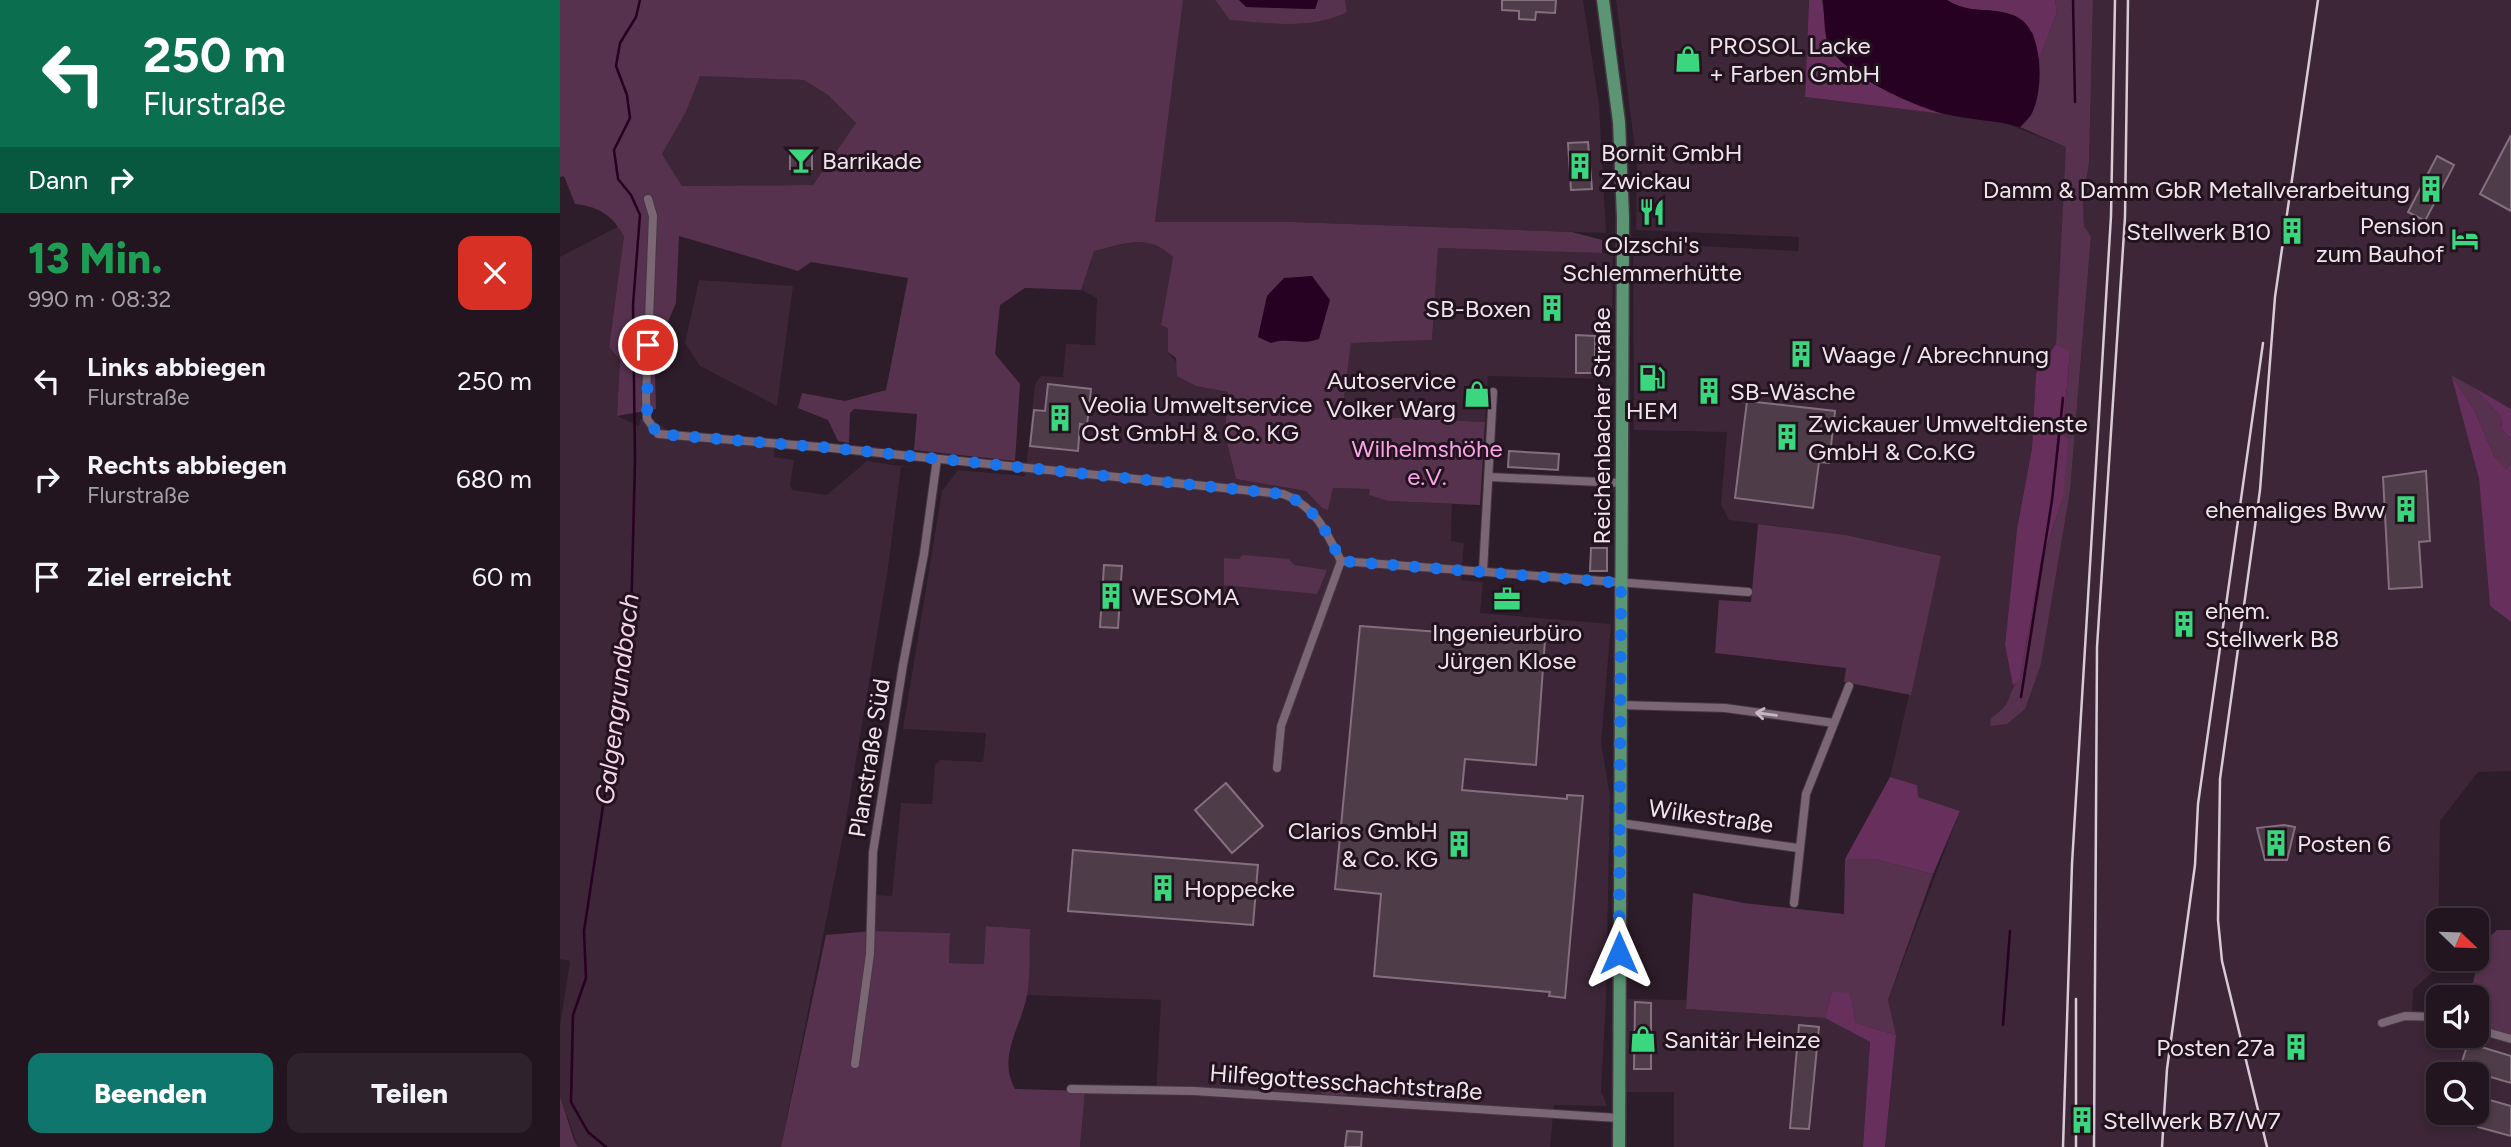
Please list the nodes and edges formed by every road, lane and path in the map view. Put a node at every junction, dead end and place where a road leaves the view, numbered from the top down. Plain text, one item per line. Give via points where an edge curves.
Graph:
1 (1604, 0) edge
2 (648, 199) dead end
3 (1493, 392) dead end
4 (937, 459) junction
5 (1489, 478) junction
6 (1622, 483) junction
7 (1341, 561) junction
8 (1483, 571) junction
9 (1621, 583) junction
10 (1748, 592) dead end
11 (1849, 686) dead end
12 (1620, 705) junction
13 (1834, 723) junction
14 (1277, 768) dead end
15 (1620, 823) junction
16 (1798, 848) junction
17 (1794, 903) dead end
18 (2426, 1017) edge
19 (2382, 1023) dead end
20 (2489, 1033) edge
21 (2511, 1039) edge
22 (855, 1064) dead end
23 (1071, 1089) dead end
24 (1618, 1118) junction
25 (1619, 1147) edge

1 - 6 main road, Reichenbacher Straße via 1622,178
2 - 4 street via 653,216 646,397 647,419 658,434
3 - 5 street
4 - 7 street via 1283,494 1314,512
4 - 22 street, Planstraße Süd via 873,852 870,954
5 - 6 street
5 - 8 street
6 - 9 main road, Reichenbacher Straße
7 - 8 street
7 - 14 street via 1281,726
8 - 9 street
9 - 10 street
9 - 12 main road, Reichenbacher Straße
11 - 13 street
13 -> 12 street via 1725,708
12 - 15 main road, Reichenbacher Straße
13 - 16 street via 1806,794
15 - 16 street, Wilkestraße
15 - 24 main road, Reichenbacher Straße
16 - 17 street
18 - 19 street via 2405,1016
20 - 21 street
23 - 24 street, Hilfegottesschachtstraße via 1201,1092
24 - 25 main road, Reichenbacher Straße

